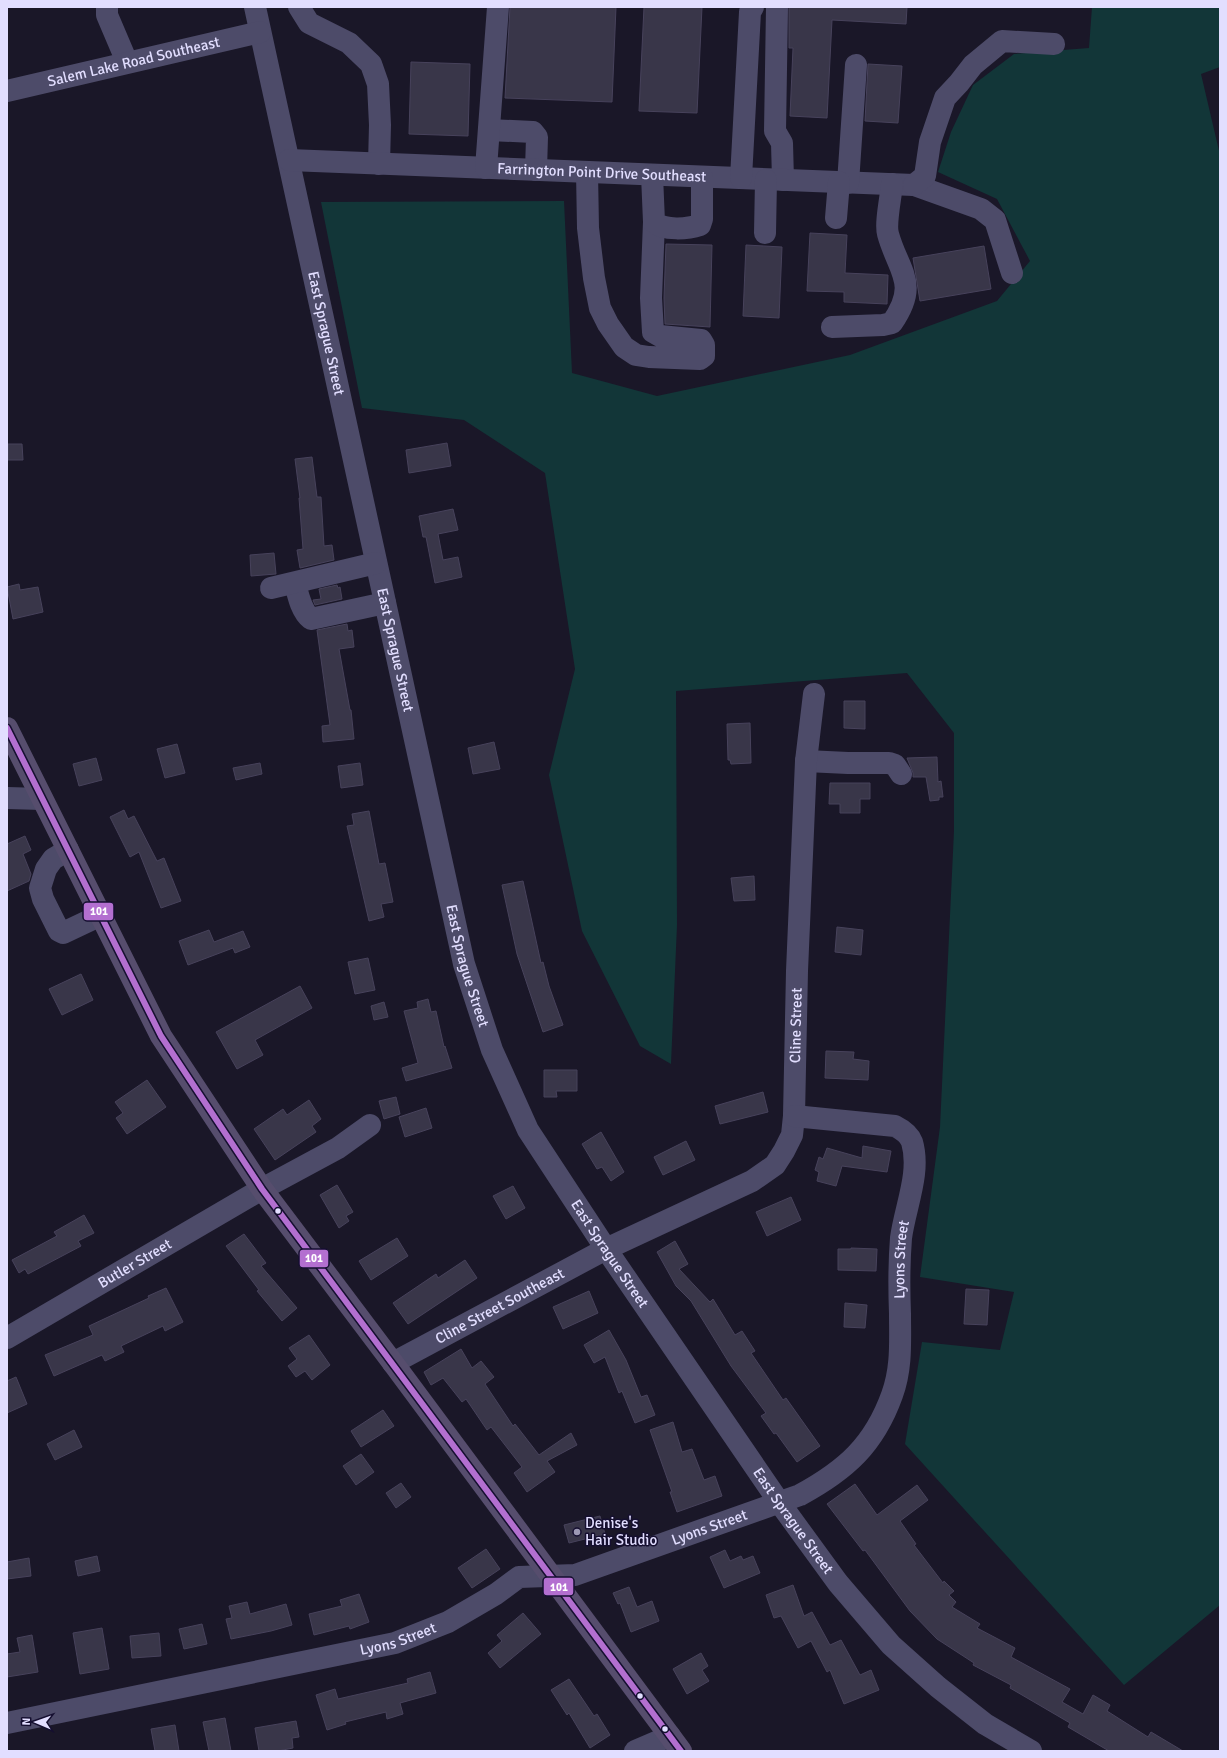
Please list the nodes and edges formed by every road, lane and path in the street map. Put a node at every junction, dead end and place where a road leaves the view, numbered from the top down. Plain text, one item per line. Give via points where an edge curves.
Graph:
1 (107, 7) edge
2 (256, 7) edge
3 (299, 7) edge
4 (498, 7) edge
5 (753, 7) edge
6 (777, 7) edge
7 (260, 32) junction
8 (1054, 44) dead end
9 (127, 62) junction
10 (856, 65) dead end
11 (7, 91) edge
12 (489, 130) junction
13 (289, 160) junction
14 (379, 164) junction
15 (486, 168) junction
16 (536, 170) junction
17 (587, 172) junction
18 (652, 175) junction
19 (702, 177) junction
20 (741, 178) junction
21 (775, 180) junction
22 (843, 182) junction
23 (892, 184) junction
24 (914, 185) junction
25 (836, 218) dead end
26 (654, 222) junction
27 (765, 233) dead end
28 (1012, 273) dead end
29 (832, 327) dead end
30 (376, 563) junction
31 (295, 583) junction
32 (271, 588) dead end
33 (385, 603) junction
34 (814, 694) dead end
35 (7, 728) edge
36 (806, 761) junction
37 (901, 774) dead end
38 (7, 798) edge
39 (42, 799) junction
40 (68, 850) junction
41 (101, 915) junction
42 (794, 1116) junction
43 (370, 1125) dead end
44 (262, 1189) junction
45 (606, 1249) junction
46 (7, 1338) edge
47 (393, 1363) junction
48 (779, 1502) junction
49 (550, 1576) junction
50 (7, 1723) edge
51 (676, 1744) edge
52 (635, 1751) edge
53 (1031, 1751) edge

1 - 9 street via 107,15
2 - 7 street, East Sprague Street
3 - 14 street via 309,23 349,43 371,64 378,84
4 - 12 street
5 - 20 street via 750,12
6 - 21 street via 775,131 782,143
7 - 9 street, Salem Lake Road Southeast
7 - 13 street, East Sprague Street
8 - 24 street via 1002,41 973,65 945,98 930,142 925,176
9 - 11 street, Salem Lake Road Southeast
10 - 22 street
12 - 15 street
12 - 16 street via 533,132 537,137
13 - 14 street, Farrington Point Drive Southeast
13 - 30 street, East Sprague Street
14 - 15 street, Farrington Point Drive Southeast
15 - 16 street, Farrington Point Drive Southeast
16 - 17 street, Farrington Point Drive Southeast
17 - 18 street, Farrington Point Drive Southeast
17 - 26 street via 588,228 594,278 600,308 608,324 624,347 636,355 700,359 704,356 704,345 701,340 660,336 653,332
18 - 19 street, Farrington Point Drive Southeast
18 - 26 street
19 - 20 street, Farrington Point Drive Southeast
19 - 26 street via 700,225 692,228 658,226
20 - 21 street, Farrington Point Drive Southeast
21 - 22 street, Farrington Point Drive Southeast
21 - 27 street
22 - 23 street, Farrington Point Drive Southeast
22 - 25 street
23 - 24 street, Farrington Point Drive Southeast
23 - 29 street via 887,232 903,271 906,292 901,310 892,323
24 - 28 street, Farrington Point Drive Southeast via 981,209 995,220
30 - 31 street
30 - 33 street, East Sprague Street
31 - 32 street
31 - 33 street via 306,615 311,619
33 - 45 street, East Sprague Street via 464,964 492,1050 528,1130
34 - 36 street, Cline Street
35 - 39 main road
36 - 37 street via 889,762
36 - 42 street, Cline Street
38 - 39 street
39 - 40 main road
40 - 41 main road
40 - 41 street via 53,859 46,869 40,888 59,931 63,933
41 - 44 main road via 161,1036
42 - 45 street, Cline Street via 792,1135 775,1165 752,1181
42 - 48 street, Lyons Street via 894,1126 904,1131 912,1141 915,1166 902,1237 899,1279 900,1353 892,1395 870,1439 843,1468 800,1495
43 - 44 street, Butler Street via 338,1148
44 - 46 street, Butler Street
44 - 47 main road
45 - 47 street, Cline Street Southeast
45 - 48 street, East Sprague Street
47 - 49 main road
48 - 49 street, Lyons Street via 575,1575
48 - 53 street, East Sprague Street via 838,1582 891,1645 984,1724
49 - 50 street, Lyons Street via 519,1577 496,1594 448,1622 395,1643
49 - 51 main road
51 - 52 street

